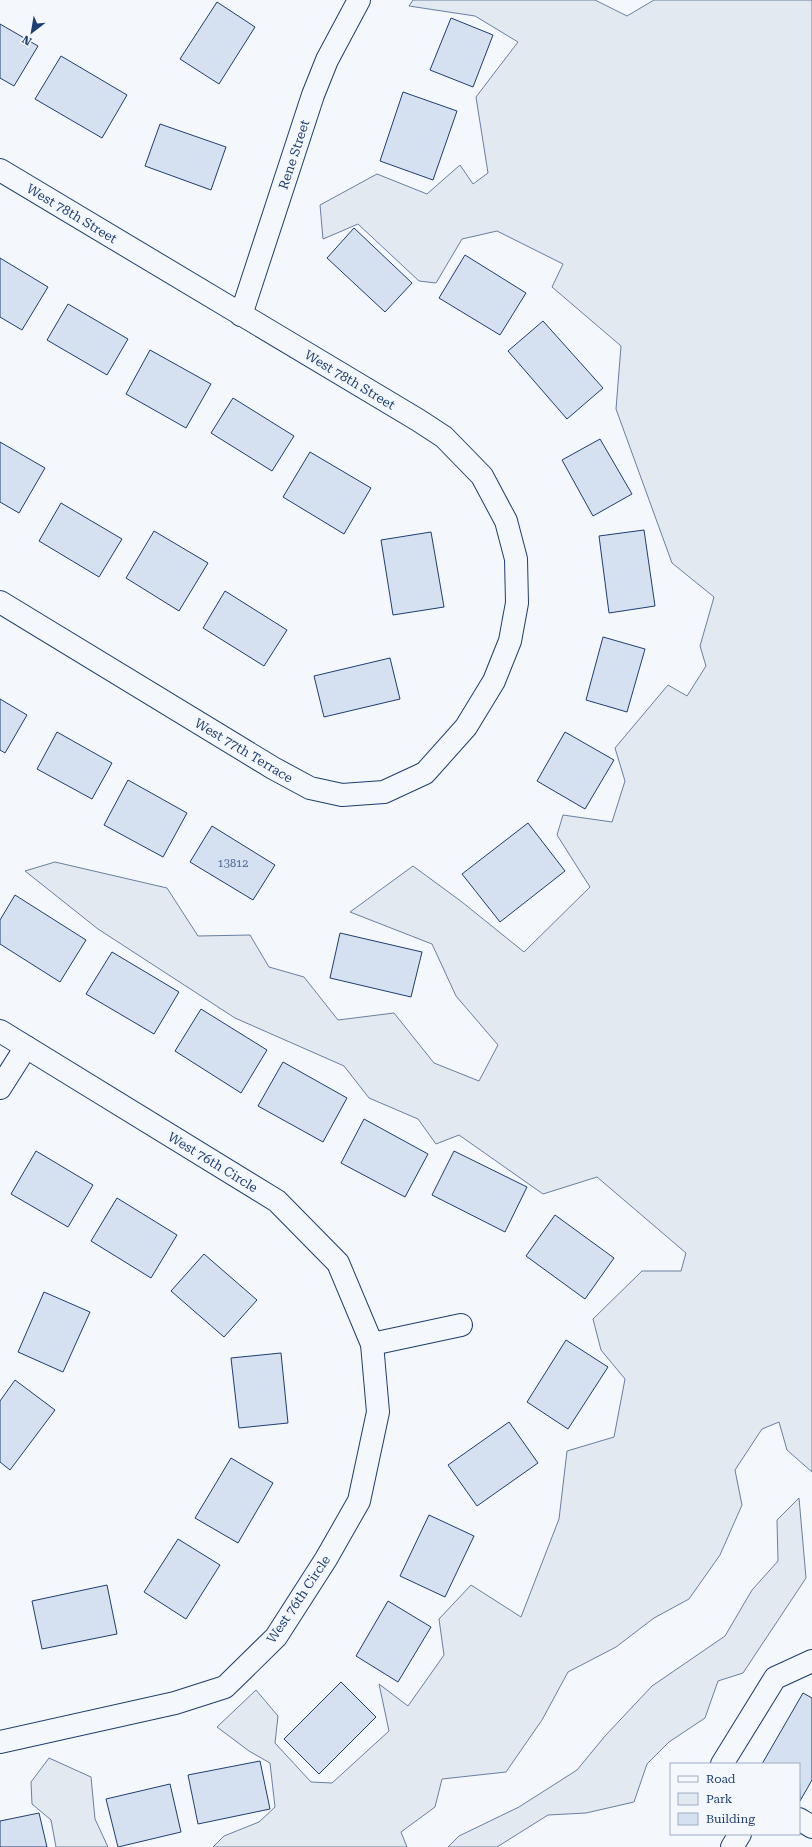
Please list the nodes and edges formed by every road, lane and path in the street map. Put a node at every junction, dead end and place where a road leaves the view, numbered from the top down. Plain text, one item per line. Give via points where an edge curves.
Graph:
1 (359, 0) edge
2 (0, 170) edge
3 (241, 315) junction
4 (0, 602) edge
5 (480, 705) joint
6 (0, 1031) edge
7 (26, 1047) junction
8 (0, 1088) edge
9 (461, 1325) dead end
10 (372, 1344) junction
11 (812, 1661) edge
12 (0, 1742) edge
13 (723, 1763) edge
14 (800, 1820) edge
15 (812, 1827) edge
16 (739, 1835) edge
17 (732, 1847) edge

1 - 3 street, Rene Street via 327,60 313,95
2 - 3 street, West 78th Street
3 - 5 street, West 78th Street via 444,437 482,476 506,521 516,559 517,603 510,641 494,681
4 - 5 street, West 77th Terrace via 273,768 310,788 342,795 384,792 425,773 466,727
6 - 7 street, West 76th Circle
7 - 8 street
7 - 10 street, West 76th Circle via 277,1201 338,1263
9 - 10 street
10 - 12 street, West 76th Circle via 378,1412 359,1501 326,1559 276,1636 225,1687 175,1703
11 - 13 street via 775,1678
14 - 15 street
16 - 17 street

